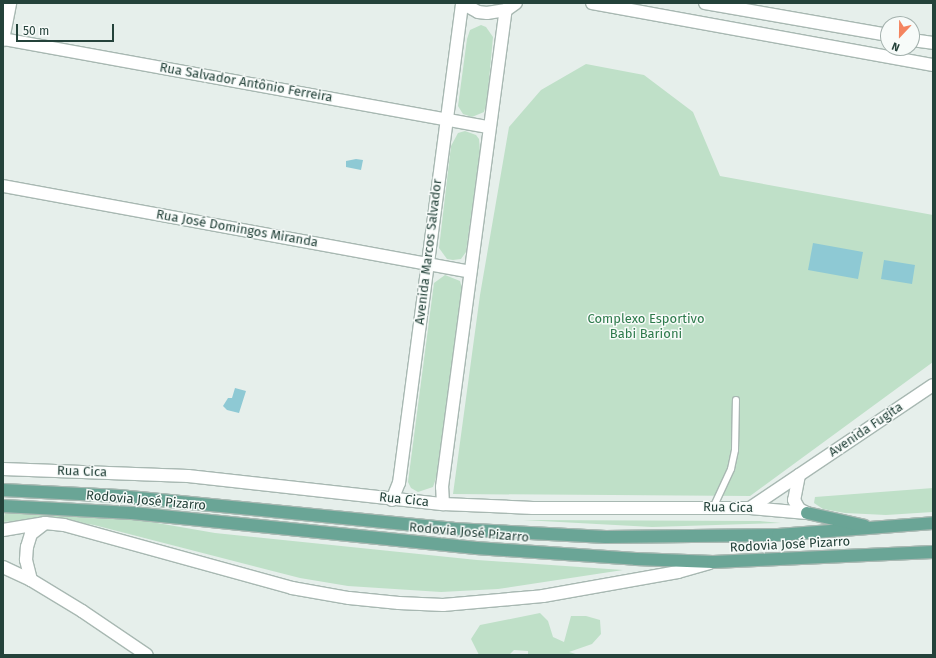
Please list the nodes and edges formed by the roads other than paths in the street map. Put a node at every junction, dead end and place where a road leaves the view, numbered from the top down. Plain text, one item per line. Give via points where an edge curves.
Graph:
1 (10, 3) edge
2 (462, 3) edge
3 (592, 3) edge
4 (706, 3) edge
5 (511, 6) edge
6 (880, 34) edge
7 (3, 40) edge
8 (920, 41) edge
9 (933, 43) edge
10 (933, 66) edge
11 (446, 120) junction
12 (489, 127) junction
13 (3, 186) edge
14 (428, 263) junction
15 (470, 272) junction
16 (933, 385) edge
17 (736, 400) dead end
18 (3, 469) edge
19 (799, 475) junction
20 (3, 490) edge
21 (392, 500) junction
22 (443, 504) junction
23 (3, 506) edge
24 (713, 508) junction
25 (750, 508) junction
26 (807, 513) junction
27 (45, 523) junction
28 (933, 523) edge
29 (878, 529) junction
30 (3, 530) edge
31 (933, 552) edge
32 (713, 562) junction
33 (3, 568) edge
34 (31, 580) junction
35 (135, 651) edge
36 (147, 655) edge

1 - 7 street
2 - 5 street via 474,10 488,13
2 - 11 street, Avenida Marcos Salvador
3 - 10 street
4 - 6 street
5 - 12 street
7 - 11 street, Rua Salvador Antônio Ferreira
8 - 9 street
11 - 12 street, Rua Salvador Antônio Ferreira
11 - 14 street, Avenida Marcos Salvador
12 - 15 street
13 - 14 street, Rua José Domingos Miranda
14 - 15 street, Rua José Domingos Miranda
14 - 21 street, Avenida Marcos Salvador via 399,483
15 - 22 street via 442,487
16 - 19 street, Avenida Fugita
17 - 24 lane via 733,463
18 - 21 street, Rua Cica via 188,476
19 - 25 street, Avenida Fugita
19 - 26 street via 794,500 799,509
20 - 29 main road, Rodovia José Pizarro via 119,496 453,529 598,537 747,536
21 - 22 street, Rua Cica
22 - 24 street, Rua Cica via 533,508
23 - 32 main road, Rodovia José Pizarro via 172,516 476,548
24 - 25 street, Rua Cica
25 - 26 street, Rua Cica
26 - 29 main road
27 - 30 street
27 - 32 street via 72,527 292,588 399,603 443,605 543,596 678,572
27 - 34 street via 31,534 27,547 26,560
28 - 29 main road, Rodovia José Pizarro
31 - 32 main road, Rodovia José Pizarro
33 - 34 street
34 - 35 street
35 - 36 street

